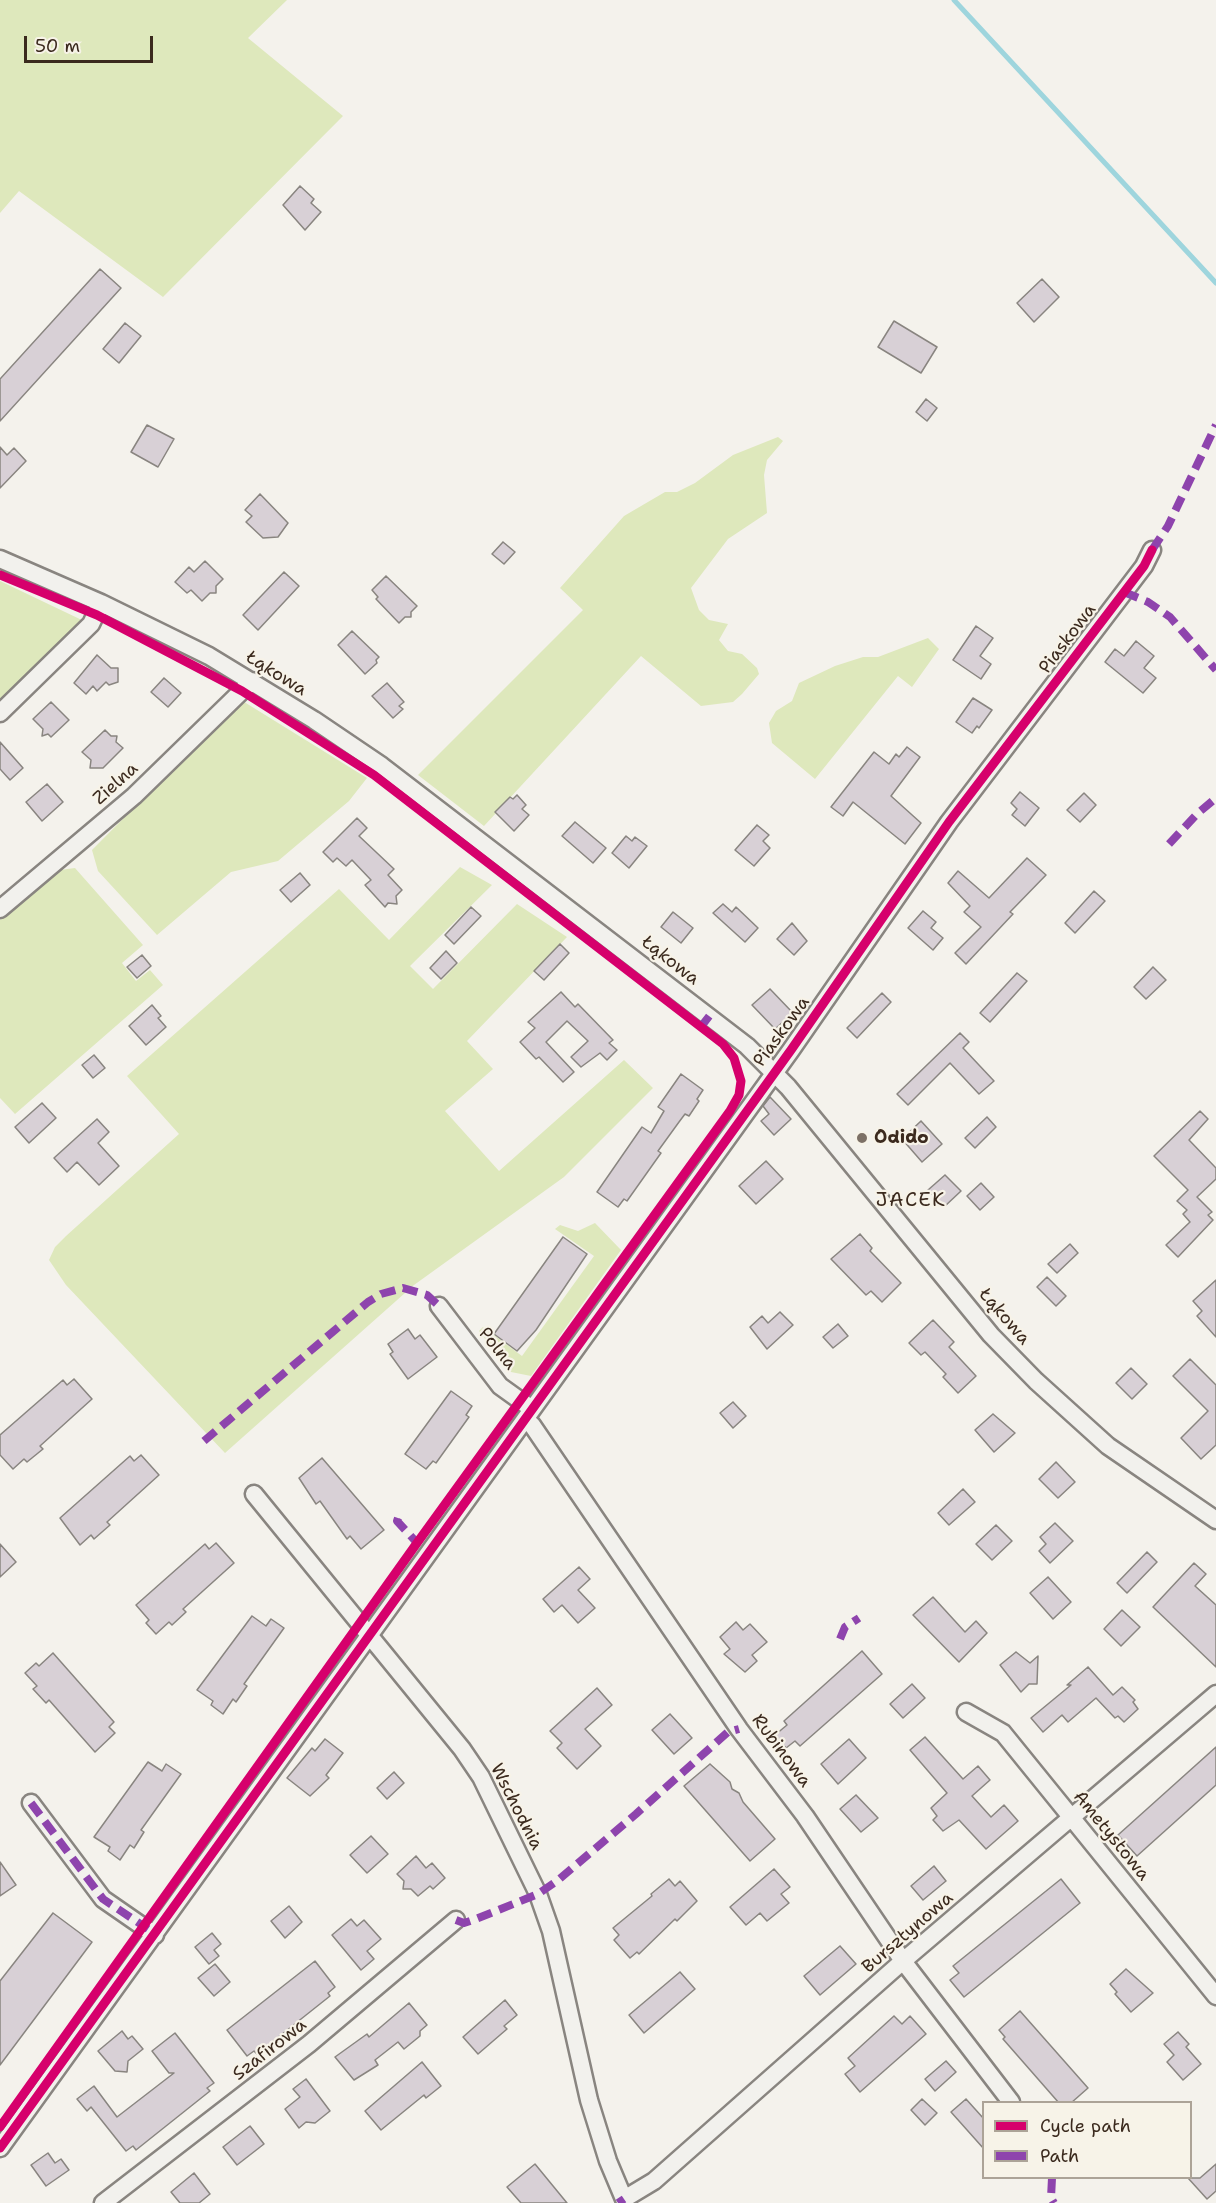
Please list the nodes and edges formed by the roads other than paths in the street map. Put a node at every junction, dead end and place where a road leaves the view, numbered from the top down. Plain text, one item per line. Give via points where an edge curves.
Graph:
1 (1152, 550) dead end
2 (0, 559) edge
3 (101, 603) junction
4 (252, 681) junction
5 (0, 713) edge
6 (0, 909) edge
7 (773, 1071) junction
8 (439, 1306) dead end
9 (528, 1414) junction
10 (254, 1494) dead end
11 (1216, 1520) edge
12 (369, 1634) junction
13 (1216, 1694) edge
14 (966, 1712) dead end
15 (31, 1803) dead end
16 (1072, 1819) junction
17 (456, 1920) dead end
18 (155, 1935) junction
19 (903, 1961) junction
20 (1216, 1996) edge
21 (1009, 2101) edge
22 (0, 2148) edge
23 (624, 2199) joint
24 (103, 2203) edge

1 - 7 street, Piaskowa via 1144,566 949,822
2 - 3 street, Łąkowa
3 - 4 street, Łąkowa
3 - 5 street via 91,624
4 - 6 street, Zielna via 134,796
4 - 7 street, Łąkowa via 373,760 692,1003
7 - 9 street, Piaskowa
7 - 11 street, Łąkowa via 991,1335 1021,1366 1108,1446
8 - 9 street, Polna via 500,1386
9 - 12 street, Piaskowa
9 - 19 street, Rubinowa via 739,1729 805,1816
10 - 12 street, Wschodnia
12 - 18 street, Piaskowa
12 - 23 street, Wschodnia via 481,1777 538,1894 551,1931 589,2100
13 - 16 street, Bursztynowa
14 - 16 street, Ametystowa via 1003,1733
15 - 18 street via 103,1899
16 - 19 street, Bursztynowa
16 - 20 street, Ametystowa
17 - 24 street, Szafirowa via 309,2044
18 - 22 street, Piaskowa
19 - 21 street, Rubinowa
19 - 23 street, Bursztynowa via 654,2181

